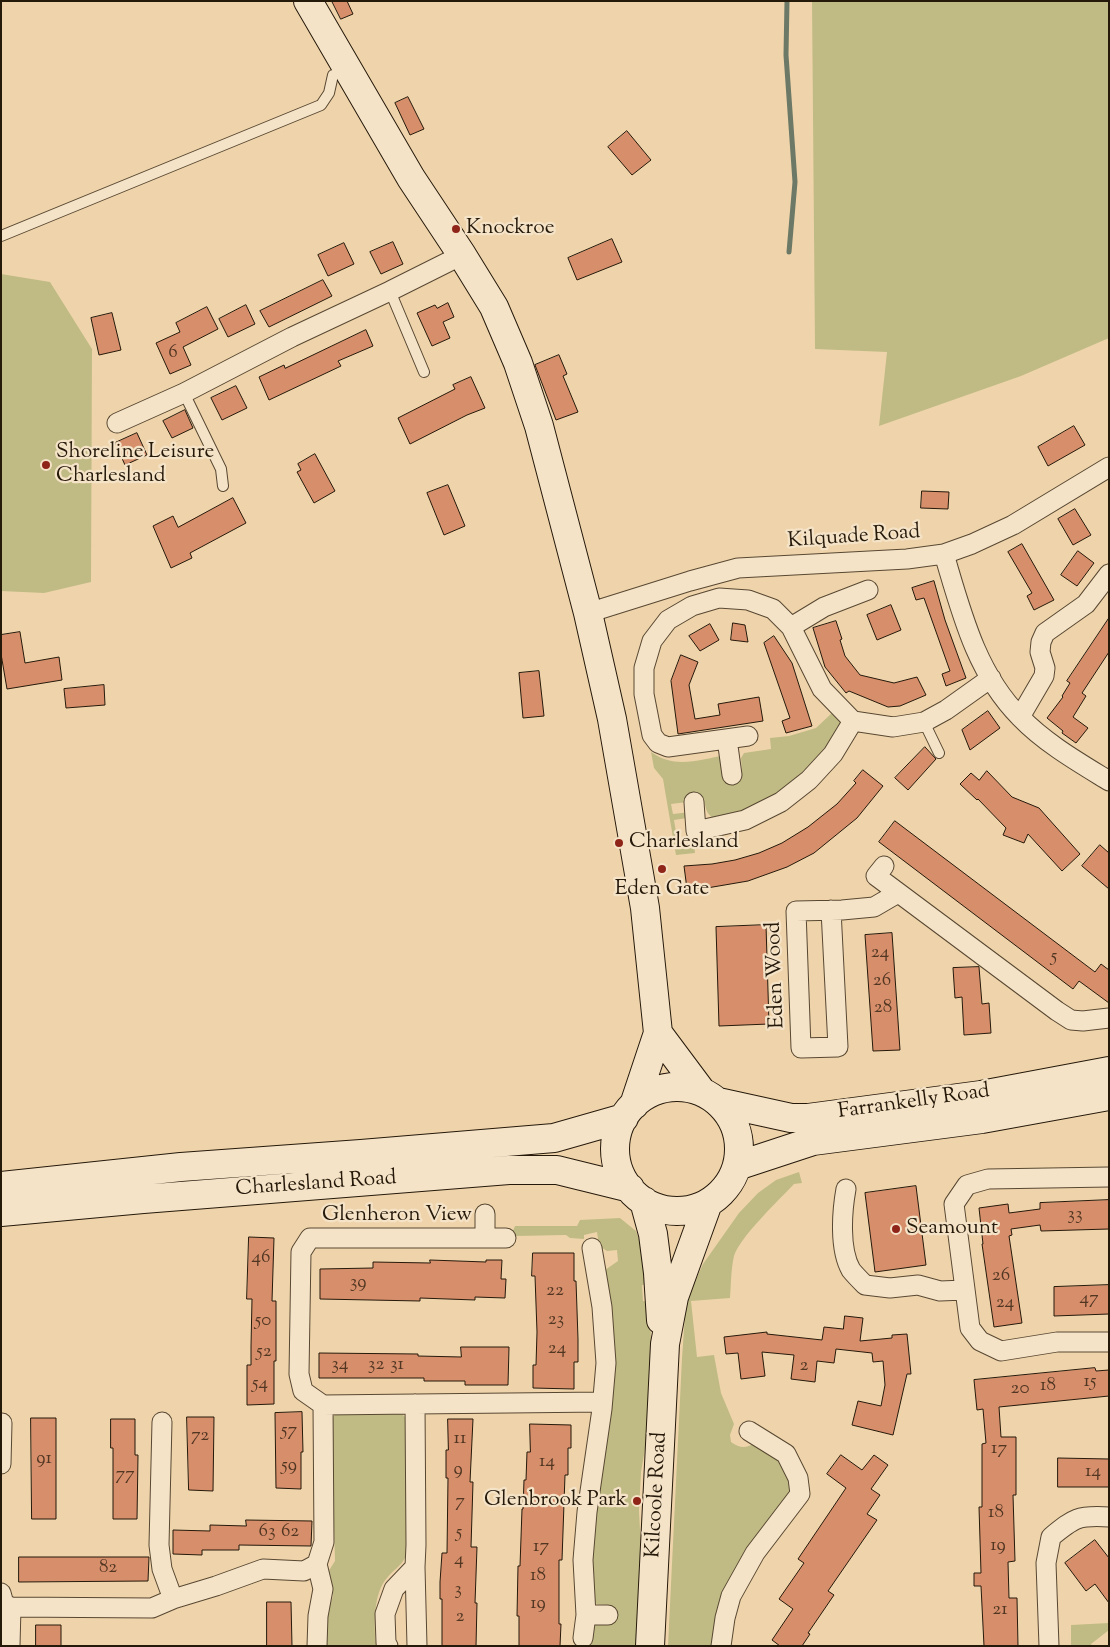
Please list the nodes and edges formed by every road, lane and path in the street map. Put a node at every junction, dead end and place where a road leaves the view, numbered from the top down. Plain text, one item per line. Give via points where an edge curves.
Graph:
1 (308, 1) edge
2 (333, 75) dead end
3 (1, 236) edge
4 (462, 255) junction
5 (390, 291) junction
6 (424, 372) dead end
7 (184, 393) junction
8 (117, 423) dead end
9 (1109, 467) edge
10 (223, 486) dead end
11 (944, 554) junction
12 (1109, 574) edge
13 (868, 590) dead end
14 (588, 613) junction
15 (791, 627) junction
16 (991, 678) junction
17 (1020, 717) junction
18 (853, 721) junction
19 (924, 722) junction
20 (748, 736) dead end
21 (727, 739) junction
22 (939, 753) dead end
23 (732, 775) dead end
24 (1109, 781) edge
25 (694, 802) dead end
26 (884, 866) dead end
27 (898, 893) junction
28 (830, 910) junction
29 (1109, 1018) edge
30 (658, 1033) junction
31 (1109, 1071) edge
32 (1109, 1096) edge
33 (710, 1097) junction
34 (629, 1111) junction
35 (737, 1166) junction
36 (1109, 1178) edge
37 (1, 1186) edge
38 (846, 1188) dead end
39 (637, 1194) junction
40 (708, 1203) junction
41 (1, 1212) edge
42 (485, 1214) dead end
43 (485, 1238) junction
44 (506, 1238) dead end
45 (592, 1248) dead end
46 (965, 1290) junction
47 (1109, 1342) edge
48 (665, 1344) junction
49 (602, 1402) junction
50 (415, 1404) junction
51 (323, 1405) junction
52 (162, 1422) dead end
53 (2, 1423) edge
54 (749, 1431) dead end
55 (1, 1449) edge
56 (1, 1464) edge
57 (1109, 1517) edge
58 (318, 1564) junction
59 (415, 1567) junction
60 (173, 1599) junction
61 (6, 1600) edge
62 (608, 1615) dead end
63 (586, 1616) junction
64 (584, 1638) dead end
65 (10, 1646) edge
66 (316, 1646) edge
67 (388, 1646) edge
68 (417, 1646) edge
69 (650, 1646) edge
70 (721, 1646) edge
71 (1049, 1646) edge

1 - 4 main road via 411,178
2 - 3 lane via 329,93 321,105
4 - 5 street
4 - 14 main road via 494,306 518,363 539,426
5 - 6 lane
5 - 7 street
7 - 8 street
7 - 10 lane via 222,469
9 - 11 street, Kilquade Road via 1014,524
11 - 14 street, Kilquade Road via 738,568
11 - 16 street via 967,632
12 - 17 street via 1086,604 1045,632 1040,652 1044,676
13 - 15 street via 824,607
14 - 30 main road via 612,719 641,882
15 - 18 street via 822,689
15 - 21 street via 773,609 748,600 719,598 692,606 668,620 652,640 644,668 644,694 652,734 658,743 668,747
16 - 17 street
16 - 19 street
17 - 24 street via 1049,742
18 - 19 street via 893,726
18 - 25 street via 833,754 809,780 781,802 745,820 696,830
19 - 22 lane
20 - 21 street
21 - 23 street
26 - 27 street via 876,876
27 - 28 street, Eden Wood via 874,907
27 - 29 street via 1071,1020
28 - 28 street, Eden Wood via 838,1047 801,1048 796,911
30 - 33 main road
30 - 34 main road
31 - 33 main road, Farrankelly Road via 981,1095 808,1118 791,1118
32 - 35 main road, Farrankelly Road via 982,1119 813,1141
33 - 34 main road via 683,1087 663,1088 647,1094
33 - 35 main road via 730,1115 737,1131 740,1148
34 - 37 main road, Charlesland Road via 554,1138 181,1167
34 - 39 main road via 617,1135 616,1154 620,1172
35 - 40 main road via 721,1193
36 - 46 street via 988,1179 967,1185 954,1204
38 - 46 street via 843,1244 851,1270 864,1285 890,1288 918,1285 940,1291
39 - 40 main road via 660,1208 676,1211
39 - 41 main road, Charlesland Road via 556,1170 509,1170
39 - 48 main road via 653,1234
40 - 48 main road via 674,1297
42 - 43 street, Glenheron View
43 - 44 street, Glenheron View
43 - 51 street, Glenheron View via 310,1238 301,1252 299,1374 302,1391
45 - 49 street via 602,1307 606,1363
46 - 47 street via 970,1328 980,1341 1001,1351 1057,1342
48 - 69 main road, Kilcoole Road
49 - 50 street
49 - 63 street via 583,1560
50 - 51 street
50 - 59 street
51 - 58 street via 324,1542
52 - 60 street via 159,1544 162,1569
53 - 55 street
54 - 70 street via 786,1454 798,1478 800,1494 755,1553 731,1596
55 - 56 street
57 - 71 street via 1086,1515 1069,1522 1051,1537 1046,1563
58 - 60 street via 304,1572 263,1569
58 - 66 street via 322,1589
59 - 67 street via 394,1589 385,1614
59 - 68 street
60 - 61 street via 152,1608
61 - 65 street
62 - 63 street
63 - 64 street

